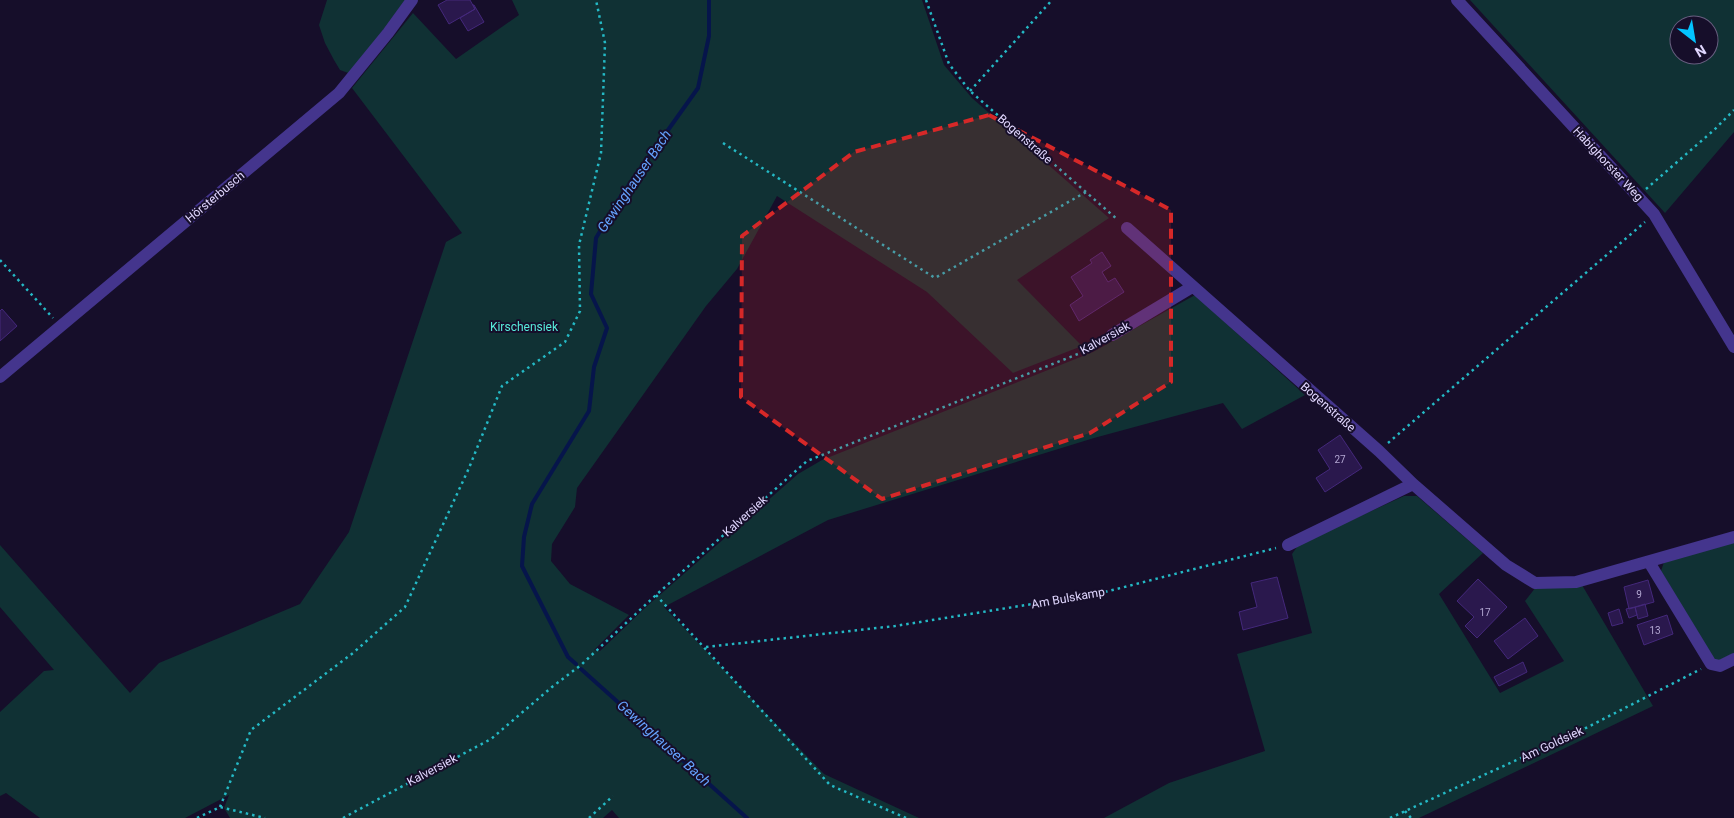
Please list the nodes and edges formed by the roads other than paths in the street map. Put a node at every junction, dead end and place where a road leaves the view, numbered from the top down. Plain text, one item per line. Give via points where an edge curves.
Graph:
1 (412, 0) edge
2 (1457, 0) edge
3 (1127, 228) road end
4 (1192, 287) junction
5 (1112, 336) road end
6 (1734, 347) edge
7 (0, 377) edge
8 (1413, 484) junction
9 (1734, 537) edge
10 (1288, 545) road end
11 (1649, 562) junction
12 (1734, 659) edge

1 - 7 street, Hörsterbusch via 340,92
2 - 6 street, Habighorster Weg via 1654,214
3 - 4 street, Bogenstraße
4 - 5 street, Kalversiek
4 - 8 street, Bogenstraße
8 - 10 street
8 - 11 street, Bogenstraße via 1506,565 1535,583 1576,582
9 - 11 street, Bogenstraße
11 - 12 street via 1711,664 1720,666

